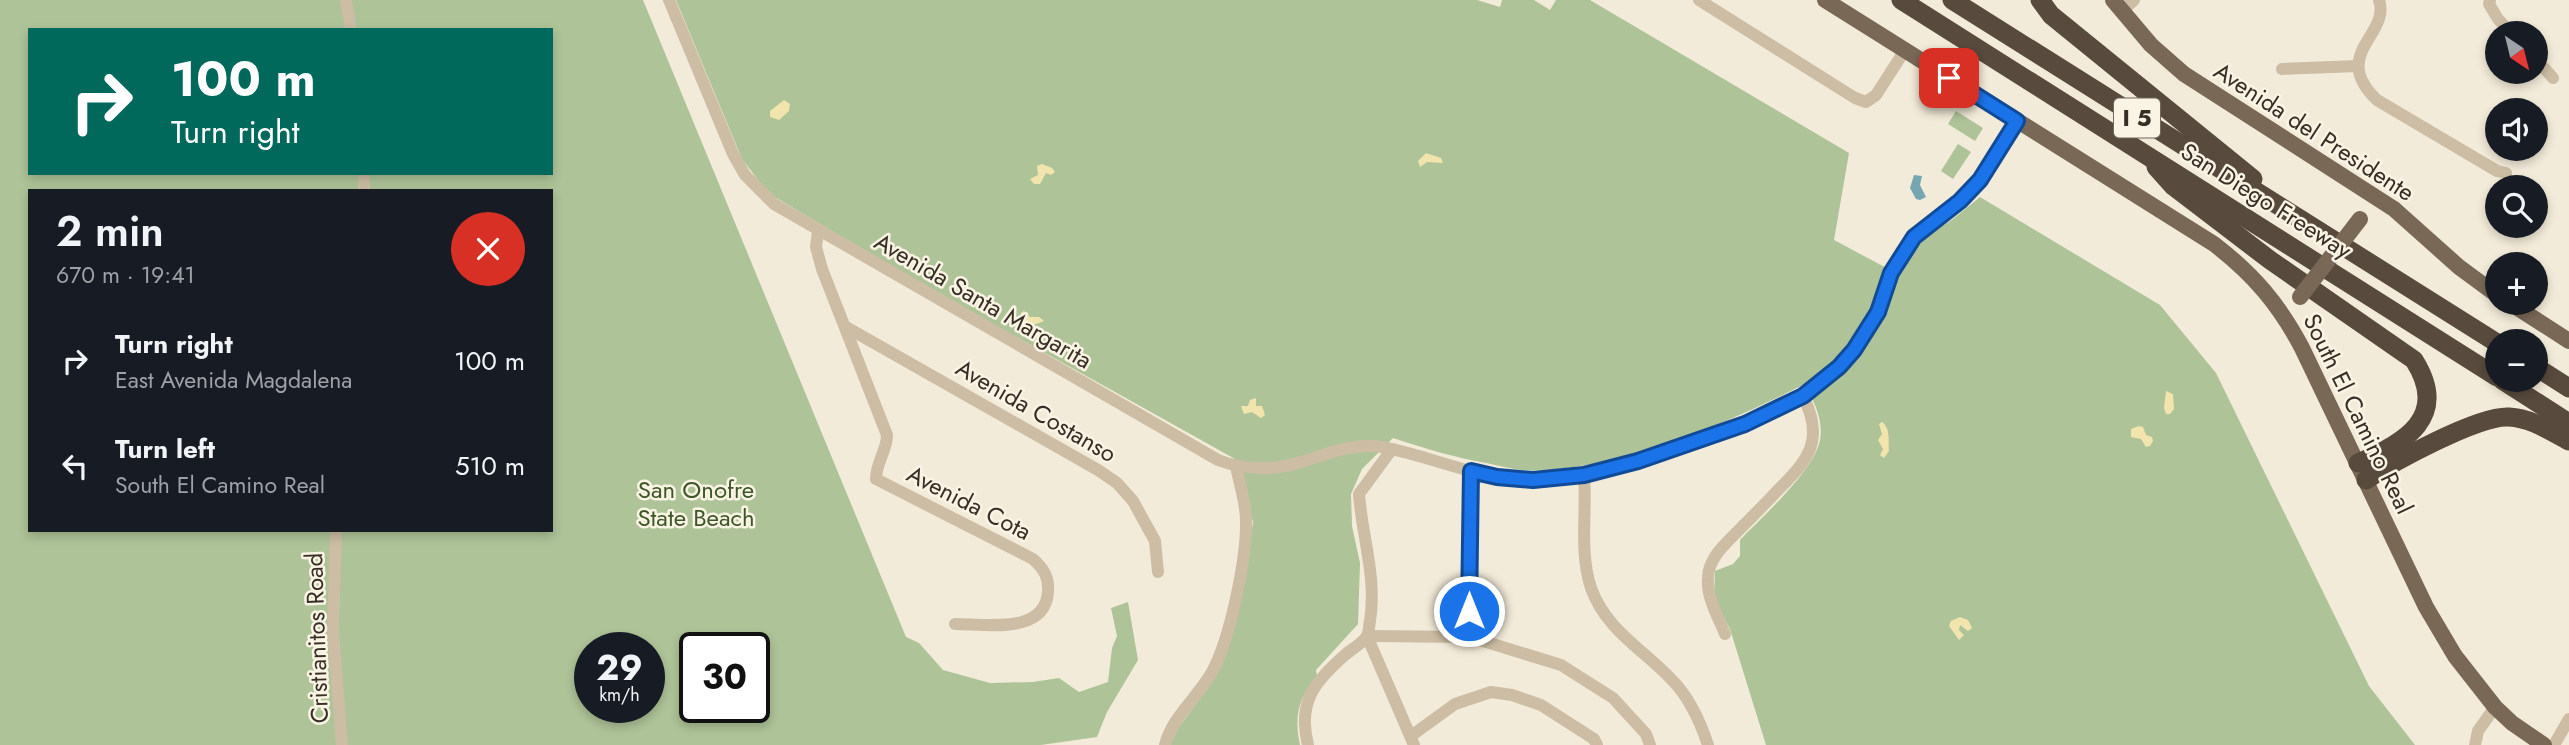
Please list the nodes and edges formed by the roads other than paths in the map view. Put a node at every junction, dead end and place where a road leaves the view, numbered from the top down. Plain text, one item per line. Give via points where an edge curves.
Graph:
1 (346, 0) edge
2 (670, 0) edge
3 (1699, 0) edge
4 (1825, 0) edge
5 (1901, 0) edge
6 (1952, 0) edge
7 (2040, 0) edge
8 (2379, 0) edge
9 (2490, 0) edge
10 (2123, 4) edge
11 (2500, 21) edge
12 (351, 28) edge
13 (1905, 50) junction
14 (2358, 66) junction
15 (2282, 69) dead end
16 (2548, 72) edge
17 (2553, 78) dead end
18 (2017, 121) junction
19 (2143, 152) junction
20 (2507, 173) dead end
21 (2377, 197) junction
22 (818, 231) junction
23 (2323, 235) junction
24 (2485, 286) edge
25 (2283, 314) junction
26 (2529, 315) edge
27 (846, 327) junction
28 (2485, 336) edge
29 (2569, 341) edge
30 (2485, 369) edge
31 (2548, 375) edge
32 (2569, 388) edge
33 (2521, 392) edge
34 (1803, 396) junction
35 (2569, 422) edge
36 (2569, 442) edge
37 (1392, 449) junction
38 (1236, 466) junction
39 (1471, 471) junction
40 (2362, 472) junction
41 (1584, 475) junction
42 (336, 532) edge
43 (1158, 572) dead end
44 (956, 624) dead end
45 (1725, 634) dead end
46 (1367, 636) junction
47 (1469, 637) junction
48 (2495, 707) junction
49 (2569, 719) edge
50 (1413, 740) edge
51 (342, 745) edge
52 (1166, 745) edge
53 (1308, 745) edge
54 (1597, 745) edge
55 (1650, 745) edge
56 (1708, 745) edge
57 (2474, 745) edge
58 (2544, 745) edge
59 (2554, 745) edge

1 - 12 street
2 - 22 street, Avenida Santa Margarita via 745,175 774,204
3 - 13 street via 1867,102
4 - 13 main road, South El Camino Real
5 - 19 highway, San Diego Freeway / I 5
6 - 23 highway, San Diego Freeway / I 5
7 - 23 highway via 2051,15
8 - 14 street via 2378,24 2363,45
9 - 11 street
10 - 21 main road, Avenida del Presidente via 2151,45 2184,74
13 - 18 main road, South El Camino Real
14 - 15 street
14 - 20 street via 2364,88 2377,100
16 - 17 street
18 - 25 main road, South El Camino Real via 2214,244 2258,282
18 - 34 street, Avenida Santa Margarita via 1980,180 1914,237 1854,350
19 - 30 highway, San Diego Freeway / I 5
19 - 40 highway via 2173,186 2414,360 2423,374 2427,395 2422,416 2416,428
21 - 24 main road, Avenida del Presidente
21 - 25 main road, bridge
22 - 27 street, Avenida Cota via 816,247 822,269
22 - 38 street, Avenida Santa Margarita via 1218,460
23 - 28 highway, San Diego Freeway / I 5
25 - 40 main road, South El Camino Real
26 - 29 main road
27 - 43 street, Avenida Costanso via 1117,483 1133,501 1155,541
27 - 44 street, Avenida Cota via 887,435 876,479 1033,559 1049,582 1044,607 1035,618 1021,624
31 - 32 highway
33 - 35 highway
34 - 41 street, Avenida Santa Margarita via 1745,424
34 - 45 street via 1814,434 1808,456 1710,564 1707,586
36 - 40 highway via 2530,420 2487,419
37 - 38 street, Avenida Santa Margarita via 1347,447 1297,464
37 - 39 street, Avenida Santa Margarita
37 - 46 street via 1359,494 1373,601
38 - 52 street via 1247,517 1245,556 1229,623 1213,670 1172,726
39 - 41 street, Avenida Santa Margarita via 1533,480
39 - 47 street
40 - 48 main road, South El Camino Real via 2433,620 2470,678
41 - 56 street via 1584,543 1591,587 1624,639 1673,681 1695,710
42 - 51 street, Cristianitos Road via 333,630
46 - 47 street
46 - 50 street
46 - 53 street via 1320,678 1307,701 1303,722
47 - 55 street via 1560,665 1613,698 1646,734
48 - 57 street
48 - 58 main road, South El Camino Real
49 - 59 street
50 - 54 street via 1455,704 1491,692 1541,705

